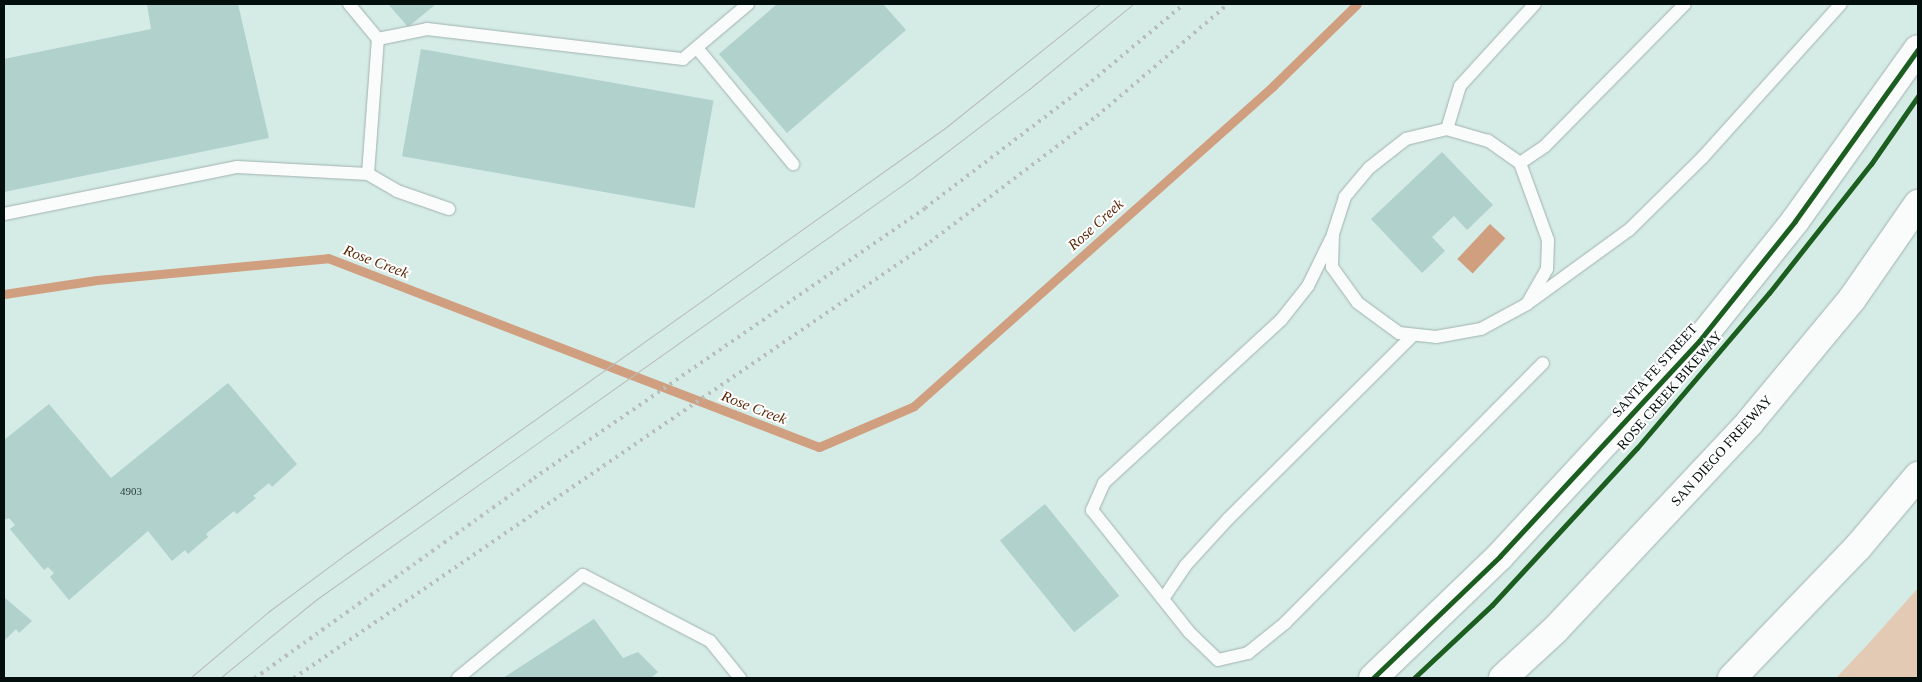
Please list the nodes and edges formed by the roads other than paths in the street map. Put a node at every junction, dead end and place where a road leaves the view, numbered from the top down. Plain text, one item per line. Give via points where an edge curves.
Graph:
1 (349, 4) edge
2 (748, 4) edge
3 (1535, 4) edge
4 (1685, 4) edge
5 (1841, 4) edge
6 (378, 39) junction
7 (697, 48) junction
8 (1918, 49) edge
9 (1447, 129) junction
10 (1520, 163) junction
11 (793, 164) dead end
12 (368, 174) junction
13 (1918, 204) edge
14 (449, 209) dead end
15 (4, 214) edge
16 (1333, 235) junction
17 (1527, 304) junction
18 (1413, 335) junction
19 (1543, 363) dead end
20 (1918, 476) edge
21 (1163, 599) junction
22 (458, 678) edge
23 (740, 678) edge
24 (1373, 678) edge
25 (1503, 678) edge
26 (1732, 678) edge

1 - 6 lane
2 - 7 lane
3 - 9 lane via 1460,86
4 - 10 lane via 1545,146
5 - 17 lane via 1702,157 1629,230
6 - 7 lane via 427,28 684,59
6 - 12 lane
7 - 11 lane
8 - 24 main road, SANTA FE STREET via 1795,221 1698,341 1500,556
9 - 10 lane via 1488,141
9 - 16 lane via 1406,139 1369,168 1345,198
10 - 17 lane via 1548,240 1547,269
12 - 14 lane via 397,191
12 - 15 lane via 238,167
13 - 25 main road, SAN DIEGO FREEWAY via 1852,299 1750,422 1555,630
16 - 18 lane via 1332,267 1358,303 1399,333
16 - 21 lane via 1308,286 1281,320 1104,483 1092,510
17 - 18 lane via 1481,329 1436,337
18 - 21 lane via 1228,519 1185,566
19 - 21 lane via 1345,566 1248,653 1218,660 1189,632
20 - 26 main road via 1858,547
22 - 23 lane via 583,575 710,642

